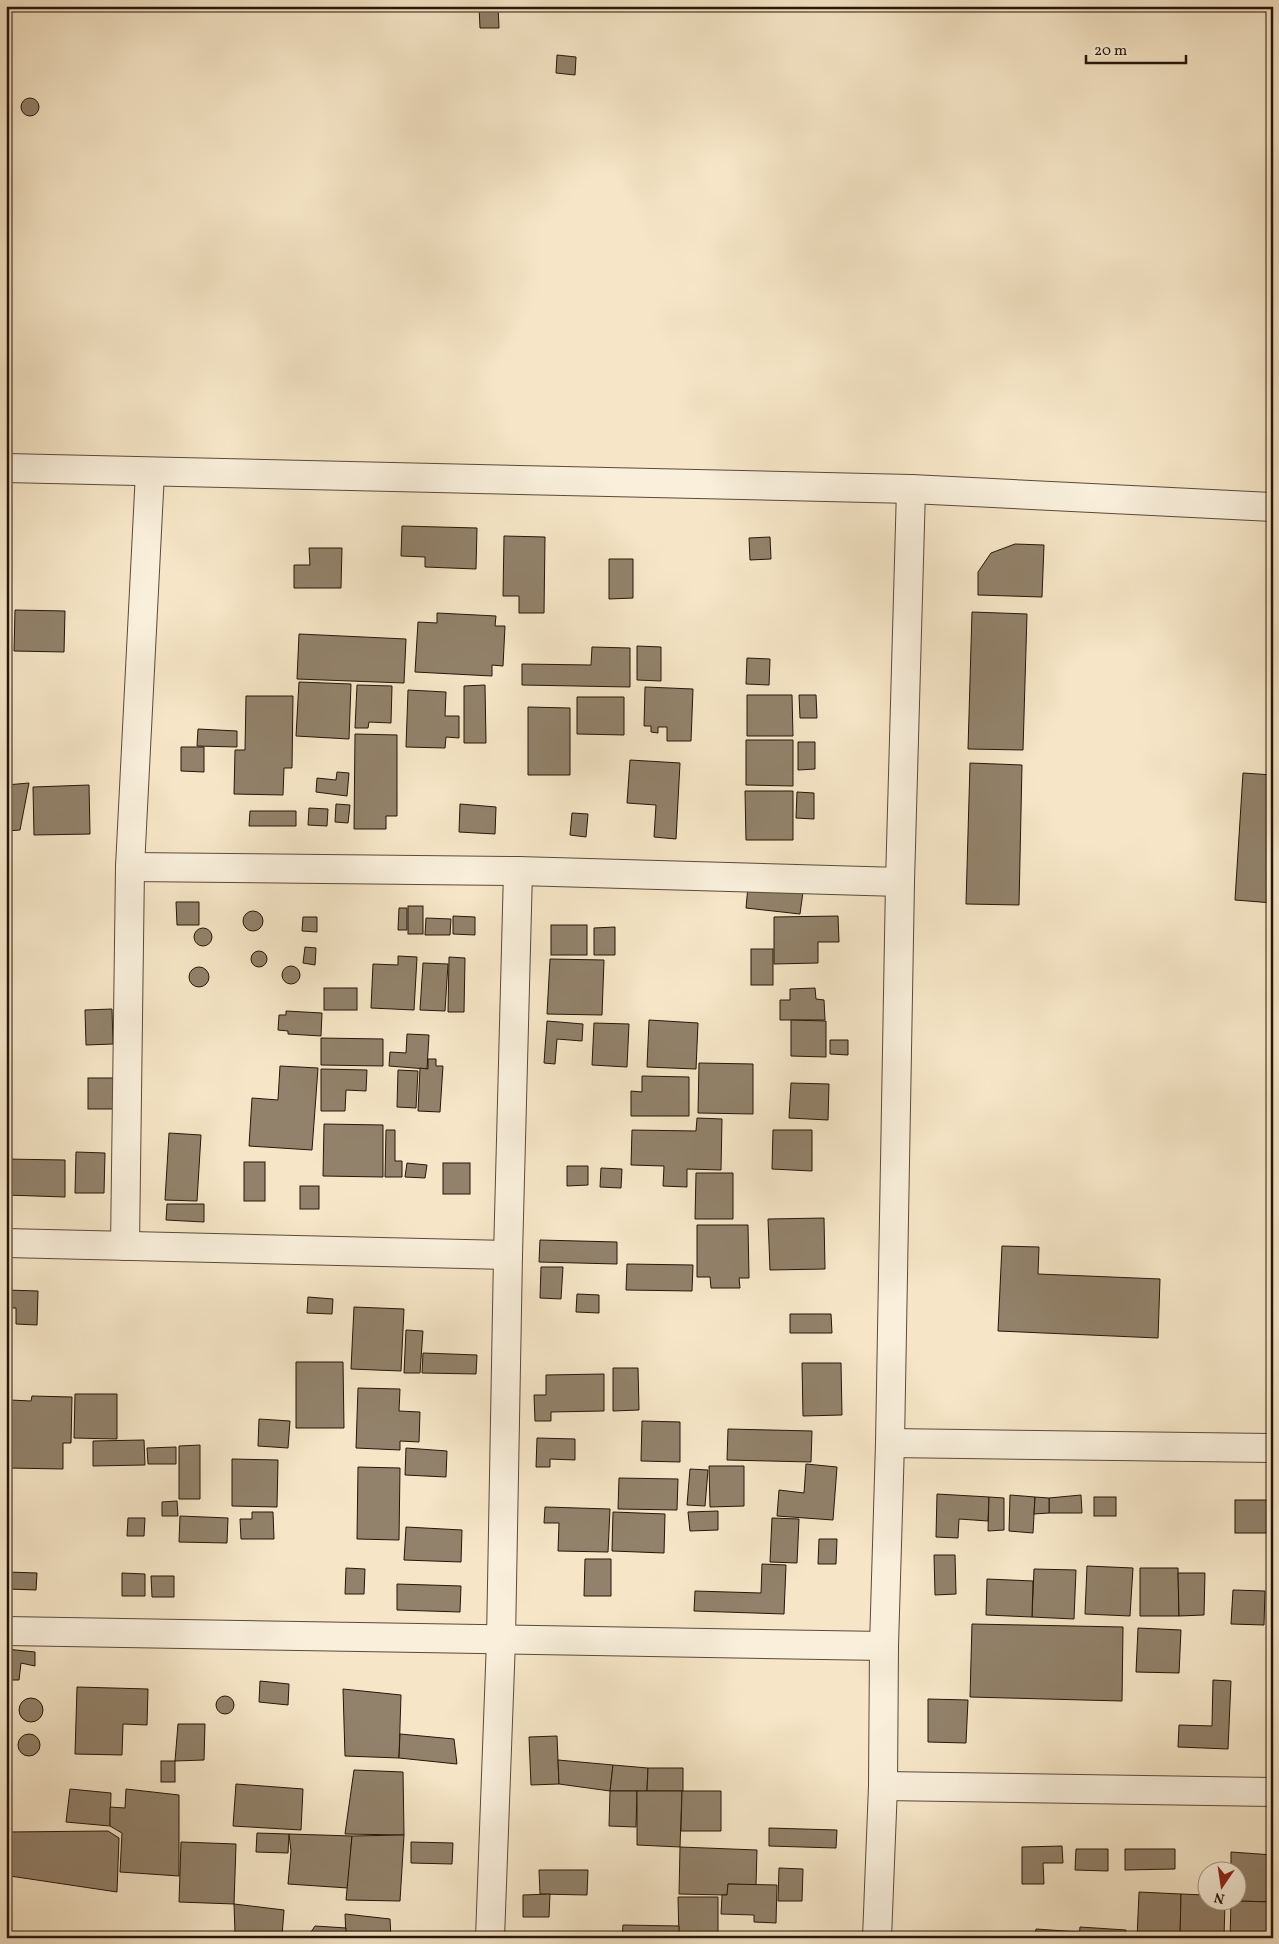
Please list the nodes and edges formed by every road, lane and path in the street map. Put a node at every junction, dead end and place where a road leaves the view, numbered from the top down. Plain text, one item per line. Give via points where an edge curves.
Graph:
1 (6, 468) edge
2 (150, 472) junction
3 (911, 489) junction
4 (1273, 507) edge
5 (130, 867) junction
6 (518, 871) junction
7 (900, 882) junction
8 (6, 1243) edge
9 (125, 1246) junction
10 (508, 1255) junction
11 (890, 1443) junction
12 (1273, 1448) edge
13 (6, 1630) edge
14 (501, 1640) junction
15 (884, 1646) junction
16 (883, 1786) junction
17 (1273, 1792) edge
18 (490, 1938) edge
19 (876, 1938) edge

1 - 2 street
2 - 3 street
2 - 5 street
3 - 4 street
3 - 7 street
5 - 6 street
5 - 9 street
6 - 7 street
6 - 10 street
7 - 11 street
8 - 9 street
9 - 10 street
10 - 14 street
11 - 12 street
11 - 15 street
13 - 14 street
14 - 15 street
14 - 18 street
15 - 16 street
16 - 17 street
16 - 19 street

